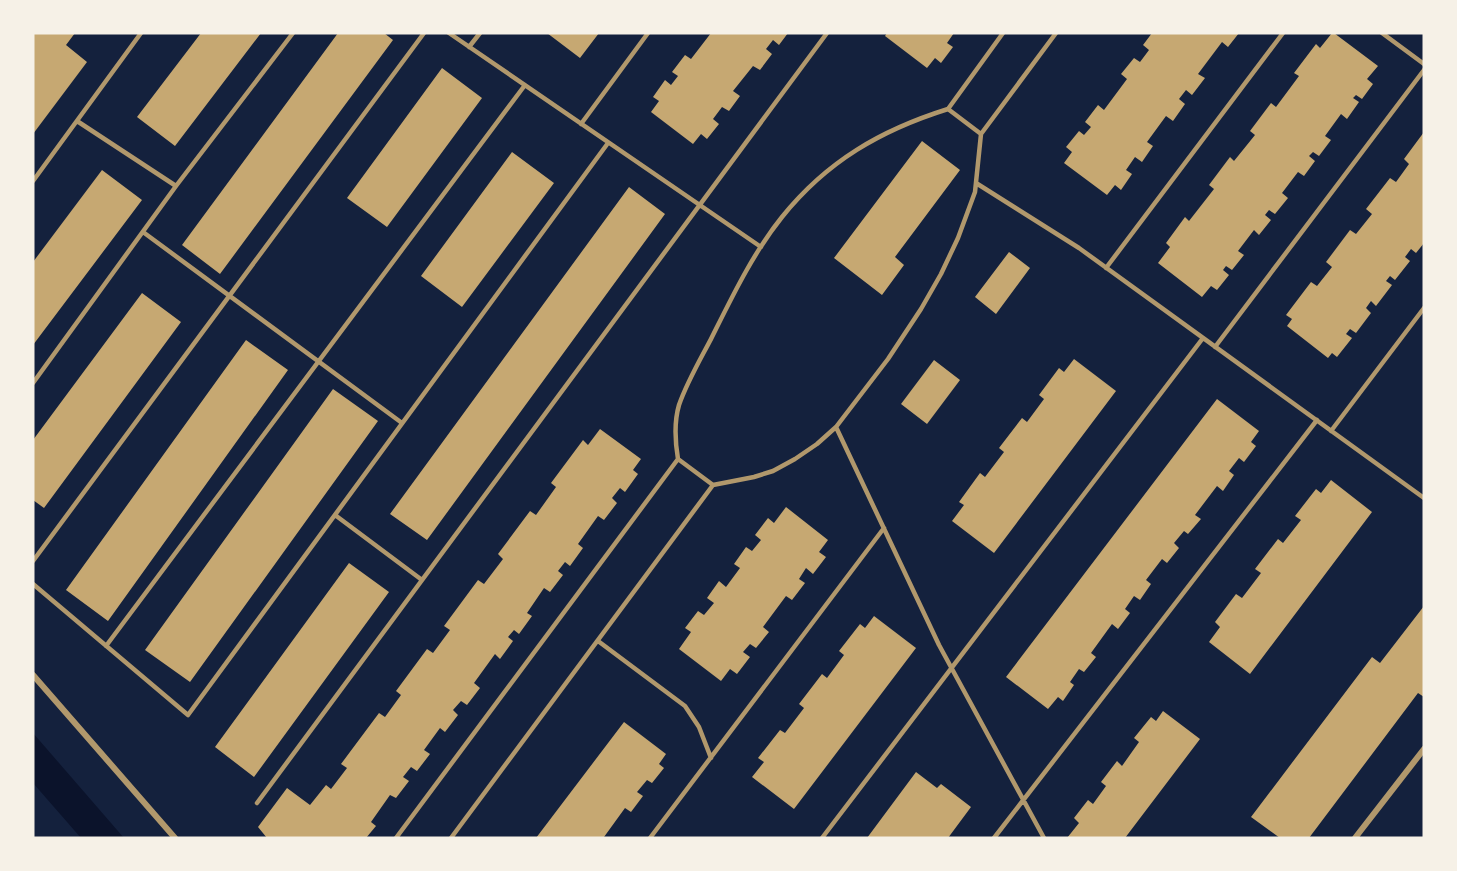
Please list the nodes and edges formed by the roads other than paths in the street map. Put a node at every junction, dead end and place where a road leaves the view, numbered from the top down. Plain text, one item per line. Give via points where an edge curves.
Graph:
1 (141, 33) edge
2 (293, 33) edge
3 (424, 33) edge
4 (449, 33) edge
5 (480, 33) edge
6 (648, 33) edge
7 (827, 33) edge
8 (1004, 33) edge
9 (1056, 33) edge
10 (1283, 33) edge
11 (1382, 33) edge
12 (469, 47) junction
13 (1424, 64) edge
14 (1424, 70) edge
15 (525, 85) junction
16 (948, 109) junction
17 (76, 121) junction
18 (581, 124) junction
19 (981, 134) junction
20 (608, 142) junction
21 (33, 181) edge
22 (976, 183) junction
23 (176, 186) junction
24 (700, 205) junction
25 (143, 232) junction
26 (760, 247) junction
27 (1106, 268) junction
28 (229, 296) junction
29 (1424, 308) edge
30 (1203, 338) junction
31 (1215, 347) junction
32 (318, 362) junction
33 (33, 383) edge
34 (1317, 420) junction
35 (402, 423) junction
36 (836, 427) junction
37 (1331, 431) junction
38 (678, 459) junction
39 (713, 485) junction
40 (1424, 498) edge
41 (335, 514) junction
42 (884, 528) junction
43 (33, 561) edge
44 (422, 580) junction
45 (33, 584) edge
46 (598, 641) junction
47 (106, 646) junction
48 (952, 668) junction
49 (33, 675) edge
50 (1424, 749) edge
51 (711, 758) junction
52 (1023, 800) junction
53 (257, 803) dead end
54 (175, 838) edge
55 (396, 838) edge
56 (451, 838) edge
57 (651, 838) edge
58 (822, 838) edge
59 (994, 838) edge
60 (1044, 838) edge
61 (1355, 838) edge

1 - 17 lane
2 - 23 lane
3 - 28 lane
4 - 12 lane
5 - 12 lane
6 - 18 lane
7 - 24 lane
8 - 16 lane
9 - 19 lane
10 - 27 lane
11 - 13 lane
12 - 15 lane
14 - 31 lane
15 - 18 lane
15 - 32 lane
16 - 19 lane
16 - 26 lane via 891,130 834,165 806,190
17 - 21 lane
17 - 23 lane
18 - 20 lane
19 - 22 lane
20 - 24 lane
20 - 35 lane
22 - 27 lane
22 - 36 lane via 958,238 921,309
23 - 25 lane
24 - 26 lane
24 - 44 lane
25 - 28 lane
25 - 33 lane
26 - 38 lane via 679,406 675,442
27 - 30 lane
28 - 32 lane
28 - 43 lane
29 - 37 lane
30 - 31 lane
30 - 48 lane
31 - 34 lane
32 - 35 lane
32 - 47 lane
34 - 37 lane
34 - 52 lane
35 - 41 lane
36 - 39 lane via 810,449 772,471
36 - 42 lane
37 - 40 lane
38 - 39 lane
38 - 55 lane
39 - 46 lane
41 - 44 lane
41 - 47 lane via 188,715
42 - 48 lane
42 - 51 lane
44 - 53 lane
45 - 47 lane
46 - 51 lane via 685,706 699,727
46 - 56 lane
48 - 52 lane
48 - 58 lane
49 - 54 street
50 - 61 street
51 - 57 lane
52 - 59 lane
52 - 60 lane

